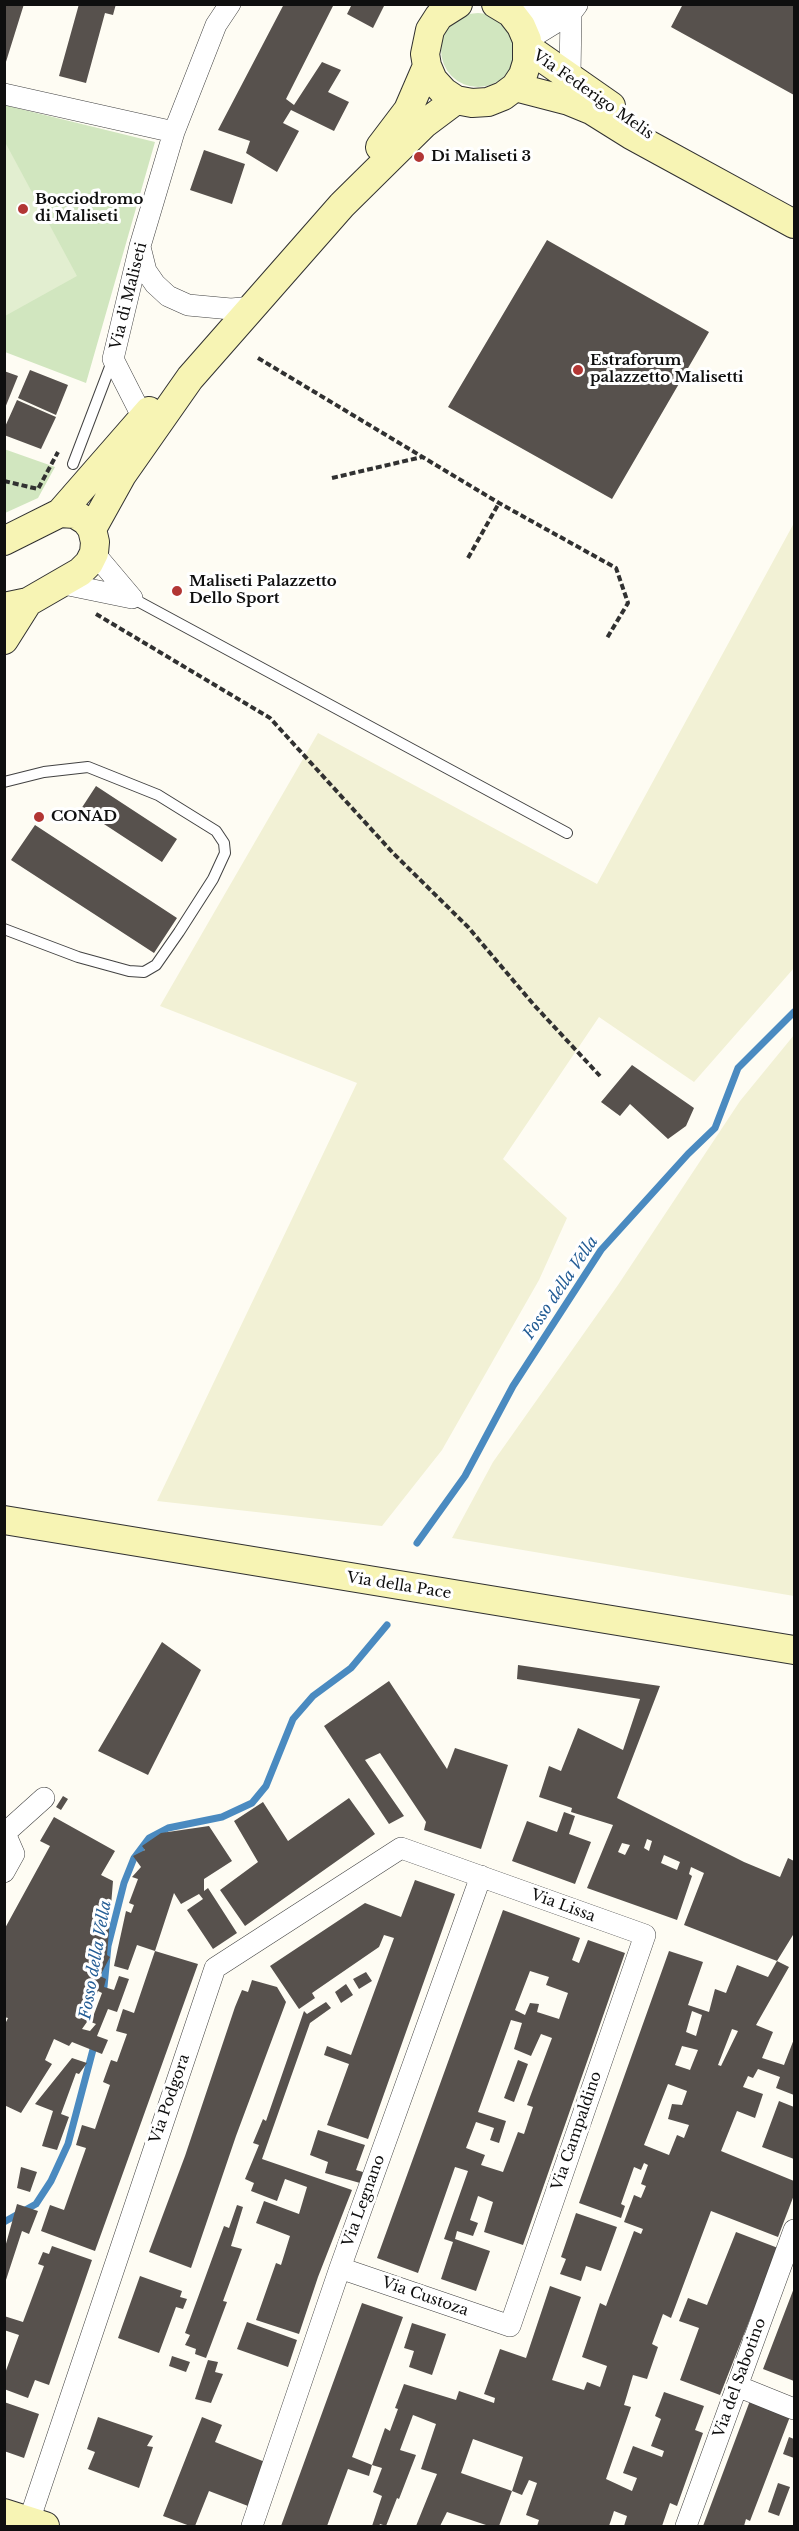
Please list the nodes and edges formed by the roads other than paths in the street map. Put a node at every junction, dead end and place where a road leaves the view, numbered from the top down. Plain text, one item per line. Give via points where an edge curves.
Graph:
1 (230, 4) edge
2 (458, 4) edge
3 (504, 9) edge
4 (574, 9) edge
5 (427, 17) edge
6 (528, 44) junction
7 (427, 66) junction
8 (570, 76) junction
9 (515, 87) junction
10 (4, 94) edge
11 (456, 100) junction
12 (174, 132) junction
13 (685, 165) junction
14 (342, 205) junction
15 (795, 224) edge
16 (140, 246) junction
17 (253, 307) junction
18 (113, 359) junction
19 (190, 378) junction
20 (142, 416) junction
21 (74, 464) dead end
22 (60, 513) junction
23 (93, 541) junction
24 (4, 542) edge
25 (59, 583) junction
26 (132, 598) junction
27 (16, 604) edge
28 (4, 640) edge
29 (4, 782) edge
30 (567, 833) dead end
31 (4, 929) edge
32 (4, 1520) edge
33 (795, 1650) edge
34 (44, 1798) dead end
35 (5, 1832) edge
36 (9, 1863) edge
37 (481, 1876) junction
38 (645, 1935) joint
39 (795, 2230) edge
40 (340, 2268) junction
41 (510, 2326) joint
42 (737, 2386) junction
43 (795, 2409) edge
44 (26, 2520) edge
45 (252, 2526) edge
46 (686, 2526) edge

1 - 12 street, Via di Maliseti via 216,24
2 - 5 main road via 439,16
3 - 4 street
3 - 6 main road, Via Federigo Melis via 521,26
4 - 6 street
4 - 8 street
5 - 7 main road
6 - 8 main road, Via Federigo Melis
6 - 9 main road, Via Federigo Melis via 523,75
7 - 11 main road via 433,80
7 - 14 main road via 408,110
8 - 13 main road, Via Federigo Melis via 634,120
9 - 11 main road via 488,102
9 - 13 main road, Via Federigo Melis via 591,110
10 - 12 street
11 - 14 main road via 424,124
12 - 16 street, Via di Maliseti
13 - 15 main road, Via Federigo Melis
14 - 17 main road
16 - 17 street via 146,271 168,296 188,305
16 - 18 street, Via di Maliseti
17 - 19 main road
18 - 20 street, Via di Maliseti
18 - 21 lane
19 - 20 main road
19 - 23 main road via 122,475
20 - 22 main road
22 - 23 main road via 75,514 86,521
22 - 24 main road
23 - 25 main road via 89,563
23 - 26 street
25 - 26 street
25 - 27 main road
26 - 30 lane
27 - 28 main road
29 - 31 lane via 87,766 158,795 216,831 225,853 179,932 156,965 144,972 78,957
32 - 33 main road, Via della Pace
34 - 35 street
35 - 36 street
37 - 38 street, Via Lissa
37 - 40 street, Via Legnano
37 - 44 street, Via Podgora via 402,1848 215,1968
38 - 41 street, Via Campaldino
39 - 42 street, Via del Sabotino
40 - 41 street, Via Custoza
40 - 45 street, Via Legnano
42 - 43 street
42 - 46 street, Via del Sabotino

